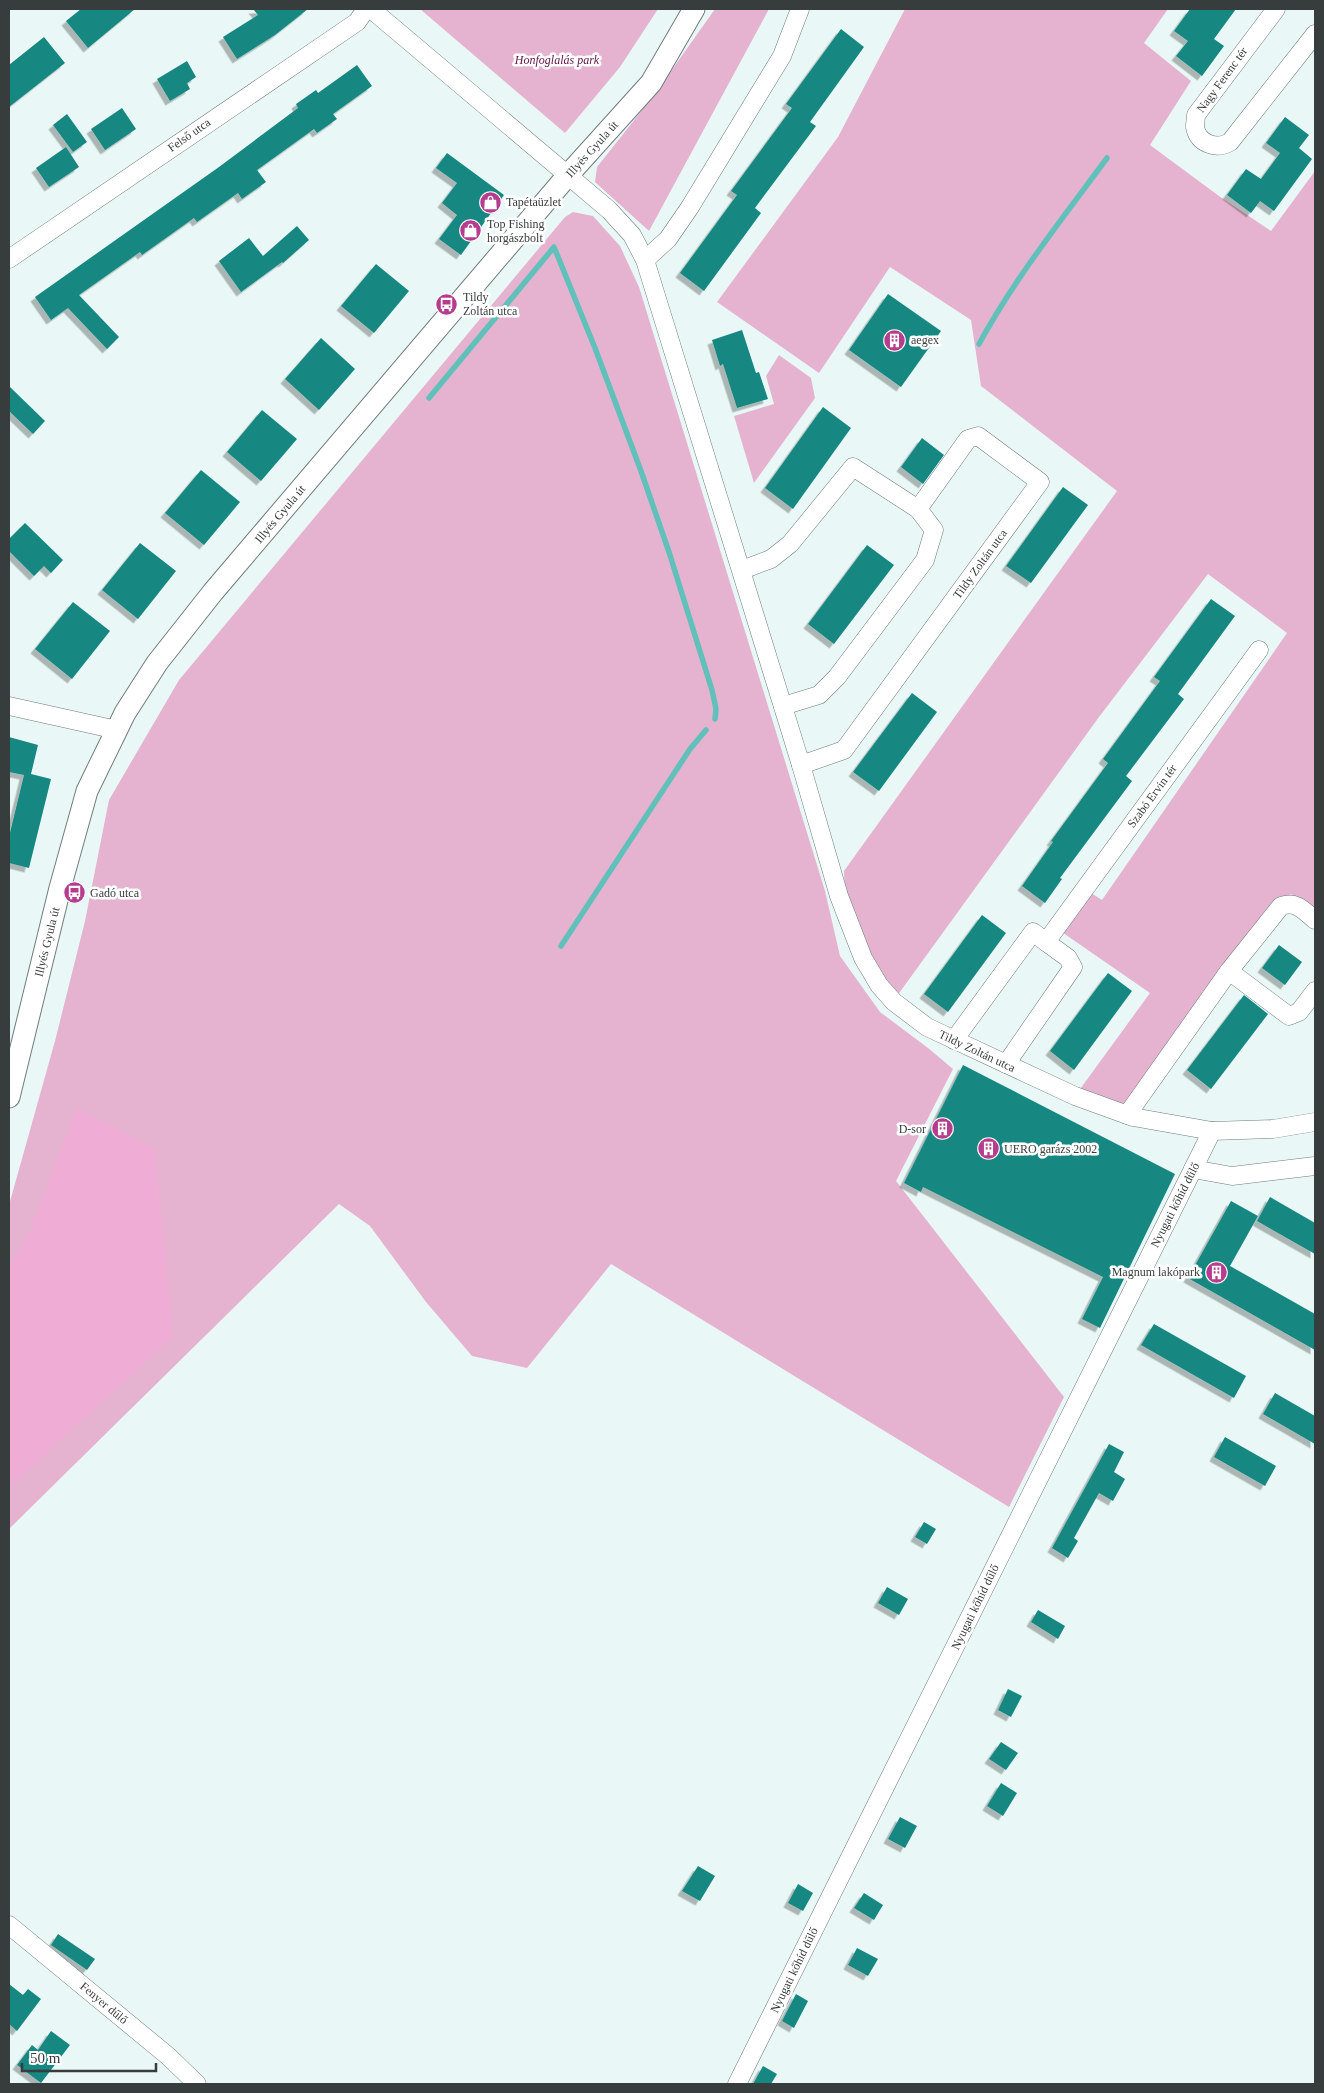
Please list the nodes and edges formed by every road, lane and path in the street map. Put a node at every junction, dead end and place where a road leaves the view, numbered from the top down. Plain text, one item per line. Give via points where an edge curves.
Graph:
1 (366, 9) edge
2 (371, 9) edge
3 (694, 9) edge
4 (800, 9) edge
5 (1276, 9) edge
6 (1315, 34) edge
7 (568, 175) junction
8 (9, 259) edge
9 (645, 260) junction
10 (918, 509) junction
11 (742, 570) junction
12 (1259, 650) dead end
13 (9, 706) edge
14 (783, 706) junction
15 (117, 730) junction
16 (801, 765) junction
17 (1315, 920) edge
18 (1046, 942) junction
19 (1229, 971) junction
20 (1315, 991) edge
21 (954, 1040) junction
22 (1006, 1064) junction
23 (9, 1097) edge
24 (1127, 1115) junction
25 (1315, 1122) edge
26 (1212, 1131) junction
27 (1315, 1166) edge
28 (1193, 1169) junction
29 (9, 1925) edge
30 (197, 2084) edge
31 (737, 2084) edge

1 - 8 street, Felső utca via 357,22
2 - 7 street, Tildy Zoltán utca
3 - 7 street, Illyés Gyula út via 651,83
4 - 9 street via 782,56 690,206 668,239
5 - 6 street, Nagy Ferenc tér via 1196,115 1196,128 1201,139 1209,145 1222,147 1230,142
7 - 9 street, Tildy Zoltán utca via 609,210 632,235
7 - 15 street, Illyés Gyula út via 213,592 157,663
9 - 11 street, Tildy Zoltán utca
10 - 11 street via 853,467 790,544 770,559
10 - 14 street via 934,530 925,560 819,695
10 - 16 street, Tildy Zoltán utca via 968,439 978,436 1040,482 844,750
11 - 14 street, Tildy Zoltán utca
12 - 18 street, Szabó Ervin tér
13 - 15 street
14 - 16 street, Tildy Zoltán utca
15 - 23 street, Illyés Gyula út via 87,791
16 - 21 street, Tildy Zoltán utca via 838,896 879,985 894,1002 927,1027
17 - 19 street via 1290,903 1281,906
18 - 21 street via 1033,932
18 - 22 street via 1068,958 1073,967
19 - 20 street via 1289,1016 1299,1012
19 - 24 street
21 - 22 street, Tildy Zoltán utca
22 - 24 street, Tildy Zoltán utca via 1075,1096
24 - 26 street, Tildy Zoltán utca
25 - 26 street, Tildy Zoltán utca via 1273,1129
26 - 28 street, Nyugati kőhíd dűlő
27 - 28 street via 1232,1176
28 - 31 street, Nyugati kőhíd dűlő
29 - 30 street, Fenyer dűlő via 168,2056

